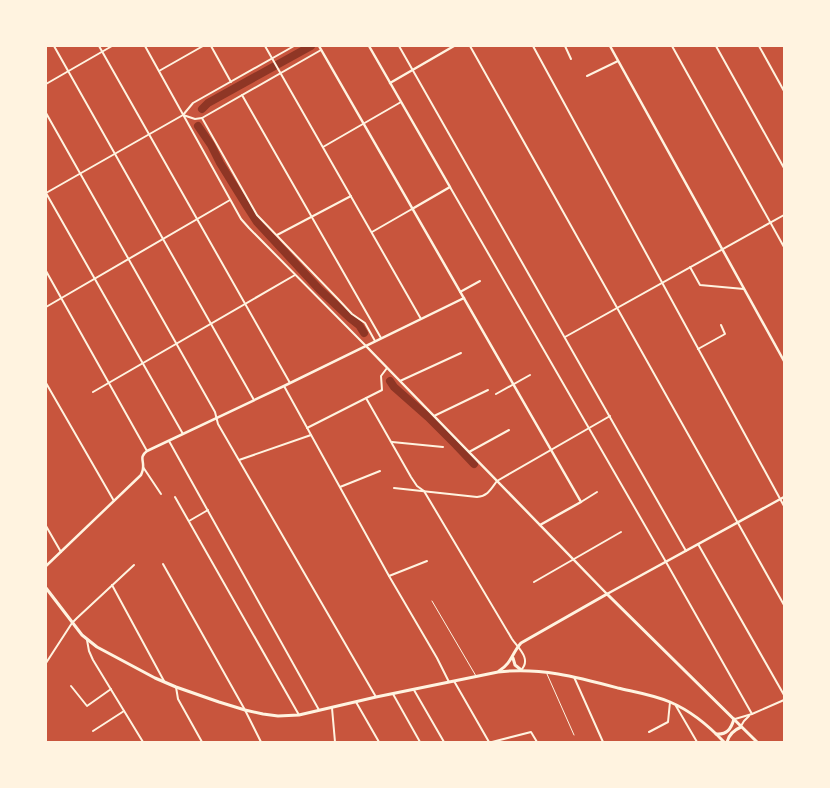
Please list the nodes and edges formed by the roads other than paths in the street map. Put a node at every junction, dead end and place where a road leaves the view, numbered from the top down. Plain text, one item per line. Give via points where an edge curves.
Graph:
1 (54, 46) edge
2 (99, 46) edge
3 (112, 46) edge
4 (145, 46) edge
5 (203, 46) edge
6 (211, 46) edge
7 (265, 46) edge
8 (294, 46) edge
9 (319, 46) edge
10 (369, 46) edge
11 (399, 46) edge
12 (454, 46) edge
13 (470, 46) edge
14 (533, 46) edge
15 (565, 46) edge
16 (610, 46) edge
17 (672, 46) edge
18 (716, 46) edge
19 (759, 46) edge
20 (321, 50) junction
21 (102, 52) junction
22 (272, 58) junction
23 (571, 59) dead end
24 (618, 61) junction
25 (412, 70) junction
26 (68, 71) junction
27 (159, 71) junction
28 (281, 72) junction
29 (587, 76) dead end
30 (231, 82) junction
31 (390, 83) junction
32 (46, 84) edge
33 (784, 91) edge
34 (242, 95) junction
35 (401, 102) junction
36 (46, 114) edge
37 (183, 115) junction
38 (202, 118) junction
39 (364, 124) junction
40 (149, 135) junction
41 (323, 147) junction
42 (115, 154) junction
43 (784, 168) edge
44 (80, 174) junction
45 (450, 187) junction
46 (46, 193) edge
47 (351, 196) junction
48 (230, 200) junction
49 (412, 209) junction
50 (784, 215) edge
51 (312, 217) junction
52 (197, 220) junction
53 (771, 223) junction
54 (372, 232) junction
55 (277, 235) junction
56 (163, 239) junction
57 (784, 247) edge
58 (722, 249) junction
59 (129, 259) junction
60 (690, 267) junction
61 (46, 271) edge
62 (295, 275) junction
63 (95, 278) junction
64 (480, 281) dead end
65 (662, 283) junction
66 (744, 289) junction
67 (460, 292) junction
68 (61, 298) junction
69 (464, 298) junction
70 (245, 304) junction
71 (46, 307) edge
72 (617, 308) junction
73 (421, 319) junction
74 (211, 324) junction
75 (721, 325) dead end
76 (565, 337) junction
77 (381, 338) junction
78 (375, 342) junction
79 (177, 344) junction
80 (366, 346) junction
81 (698, 349) junction
82 (461, 353) dead end
83 (784, 361) edge
84 (143, 363) junction
85 (387, 368) junction
86 (530, 375) dead end
87 (400, 381) junction
88 (46, 383) edge
89 (109, 383) junction
90 (290, 383) junction
91 (513, 384) junction
92 (284, 386) junction
93 (488, 390) dead end
94 (93, 392) dead end
95 (496, 394) dead end
96 (366, 398) junction
97 (254, 400) junction
98 (434, 416) junction
99 (610, 416) junction
100 (217, 418) junction
101 (307, 428) junction
102 (589, 428) junction
103 (509, 430) dead end
104 (183, 434) junction
105 (311, 435) junction
106 (169, 440) junction
107 (392, 442) junction
108 (443, 447) dead end
109 (551, 450) junction
110 (147, 451) junction
111 (469, 452) junction
112 (239, 460) junction
113 (143, 466) junction
114 (380, 471) dead end
115 (497, 481) junction
116 (340, 487) junction
117 (394, 488) dead end
118 (424, 491) junction
119 (597, 492) dead end
120 (161, 494) dead end
121 (175, 497) dead end
122 (784, 497) edge
123 (780, 499) junction
124 (114, 501) junction
125 (581, 502) junction
126 (784, 506) edge
127 (208, 510) junction
128 (189, 521) junction
129 (738, 523) junction
130 (540, 525) junction
131 (46, 526) edge
132 (621, 532) dead end
133 (698, 544) junction
134 (686, 551) junction
135 (61, 552) junction
136 (574, 560) junction
137 (427, 561) dead end
138 (666, 562) junction
139 (163, 564) dead end
140 (134, 565) dead end
141 (46, 566) edge
142 (389, 576) junction
143 (534, 582) dead end
144 (112, 585) junction
145 (46, 588) edge
146 (608, 594) junction
147 (432, 601) dead end
148 (784, 605) edge
149 (72, 623) junction
150 (87, 640) junction
151 (518, 646) junction
152 (513, 656) junction
153 (46, 663) edge
154 (521, 670) junction
155 (498, 672) junction
156 (546, 672) junction
157 (477, 676) junction
158 (574, 676) junction
159 (454, 681) junction
160 (165, 682) junction
161 (449, 682) junction
162 (71, 686) dead end
163 (176, 687) junction
164 (111, 689) junction
165 (414, 690) junction
166 (392, 694) junction
167 (784, 695) edge
168 (376, 697) junction
169 (784, 700) edge
170 (356, 702) junction
171 (670, 702) junction
172 (676, 705) junction
173 (332, 708) junction
174 (245, 710) junction
175 (319, 710) junction
176 (124, 711) junction
177 (752, 714) junction
178 (299, 715) junction
179 (734, 720) junction
180 (741, 727) junction
181 (93, 731) dead end
182 (649, 732) dead end
183 (716, 734) junction
184 (574, 735) dead end
185 (143, 742) edge
186 (202, 742) edge
187 (261, 742) edge
188 (335, 742) edge
189 (379, 742) edge
190 (420, 742) edge
191 (444, 742) edge
192 (489, 742) edge
193 (492, 742) edge
194 (537, 742) edge
195 (603, 742) edge
196 (697, 742) edge
197 (724, 742) edge
198 (727, 742) edge
199 (757, 742) edge

1 - 26 street
2 - 21 street
3 - 21 street
4 - 27 street
5 - 27 street
6 - 30 street
7 - 22 street
8 - 22 street
9 - 20 street
10 - 31 street
11 - 25 street
12 - 25 street
13 - 72 street
14 - 65 street
15 - 23 street
16 - 24 street
17 - 53 street
18 - 43 street
19 - 33 street
20 - 28 street
20 - 39 street
21 - 26 street
21 - 40 street
22 - 28 street
22 - 30 street
24 - 29 street
24 - 58 street
25 - 31 street
25 - 76 street
26 - 32 street
26 - 42 street
27 - 37 street
28 - 34 street
28 - 41 street
30 - 37 street via 193,103
31 - 35 street
34 - 38 street
34 - 51 street
35 - 39 street
35 - 45 street
36 - 44 street
37 - 38 street via 195,119
37 - 40 street
37 - 48 street
38 - 55 street via 257,215
39 - 41 street
39 - 49 street
40 - 42 street
40 - 52 street
41 - 47 street
42 - 44 street
42 - 56 street
44 - 46 street
44 - 59 street
45 - 49 street
45 - 102 street
46 - 63 street
47 - 51 street
47 - 54 street
48 - 52 street
48 - 62 street via 246,225
49 - 54 street
49 - 67 street
50 - 53 street
51 - 55 street
51 - 77 street
52 - 56 street
52 - 70 street
53 - 57 street
53 - 58 street
54 - 73 street
55 - 78 street via 352,314 365,323
56 - 59 street
56 - 74 street
58 - 60 street
58 - 66 street
59 - 63 street
59 - 79 street
60 - 65 street
60 - 66 street via 700,285
61 - 68 street
62 - 70 street
62 - 80 street
63 - 68 street
63 - 84 street
64 - 67 street
65 - 72 street
65 - 81 street
66 - 83 street
67 - 69 street
68 - 71 street
68 - 89 street
69 - 73 street
69 - 91 street
70 - 74 street
70 - 90 street
72 - 76 street
72 - 129 street
73 - 77 street
74 - 79 street
74 - 97 street
75 - 81 street via 726,334
76 - 99 street
77 - 78 street
78 - 80 street
79 - 84 street
79 - 100 street
80 - 85 street
80 - 90 street
81 - 123 street
82 - 87 street
84 - 89 street
84 - 104 street
85 - 87 street
85 - 96 street via 381,376 382,390
86 - 91 street
87 - 98 street
88 - 124 street
89 - 94 street
89 - 110 street
90 - 92 street
91 - 95 street
91 - 109 street
92 - 97 street
92 - 101 street
93 - 98 street
96 - 101 street
96 - 107 street
97 - 100 street
98 - 111 street
99 - 102 street
99 - 134 street
100 - 104 street
100 - 112 street
101 - 105 street
102 - 109 street
102 - 138 street
103 - 111 street
104 - 106 street
105 - 112 street
105 - 116 street
106 - 110 street
106 - 127 street
107 - 108 street
107 - 118 street via 414,481
109 - 115 street
109 - 125 street
110 - 113 street via 142,457
111 - 115 street
112 - 168 street
113 - 120 street
113 - 124 street via 141,475
114 - 116 street
115 - 118 street via 487,494 481,496
115 - 130 street
116 - 142 street
117 - 118 street
118 - 151 street
119 - 125 street
121 - 128 street
122 - 123 street
123 - 126 street
123 - 129 street
124 - 135 street
125 - 130 street
127 - 128 street
127 - 175 street
128 - 178 street
129 - 133 street
129 - 148 street
130 - 136 street
131 - 135 street
132 - 136 street
133 - 134 street
133 - 167 street
134 - 138 street
135 - 141 street
136 - 143 street
136 - 146 street
137 - 142 street
138 - 146 street
138 - 177 street
139 - 174 street
140 - 144 street
142 - 161 street
144 - 149 street
144 - 160 street
145 - 149 main road
146 - 151 main road
146 - 179 main road
147 - 157 lane
149 - 150 main road
149 - 153 street
150 - 160 main road
150 - 164 street via 91,656
151 - 152 main road
151 - 154 street via 525,660 525,666
152 - 154 main road via 513,663
152 - 155 main road
154 - 155 main road
154 - 156 main road
155 - 157 main road
156 - 158 main road
156 - 184 lane
157 - 159 main road
158 - 171 main road
158 - 195 street
159 - 161 main road
159 - 192 street
160 - 163 main road
161 - 165 main road
162 - 164 street via 87,706
163 - 174 main road
163 - 186 street via 178,699
164 - 176 street
165 - 166 main road
165 - 191 street
166 - 168 main road
166 - 190 street
168 - 170 main road
169 - 177 street
170 - 173 main road
170 - 189 street
171 - 172 main road
171 - 182 street via 668,722
172 - 183 main road
172 - 196 street
173 - 175 main road
173 - 188 street
174 - 178 main road via 271,715
174 - 187 street
175 - 178 main road
176 - 181 street
176 - 185 street
177 - 179 street
177 - 180 street
179 - 180 main road
179 - 183 main road via 728,731
180 - 198 main road via 732,732
180 - 199 main road
183 - 197 main road
193 - 194 street via 532,732

